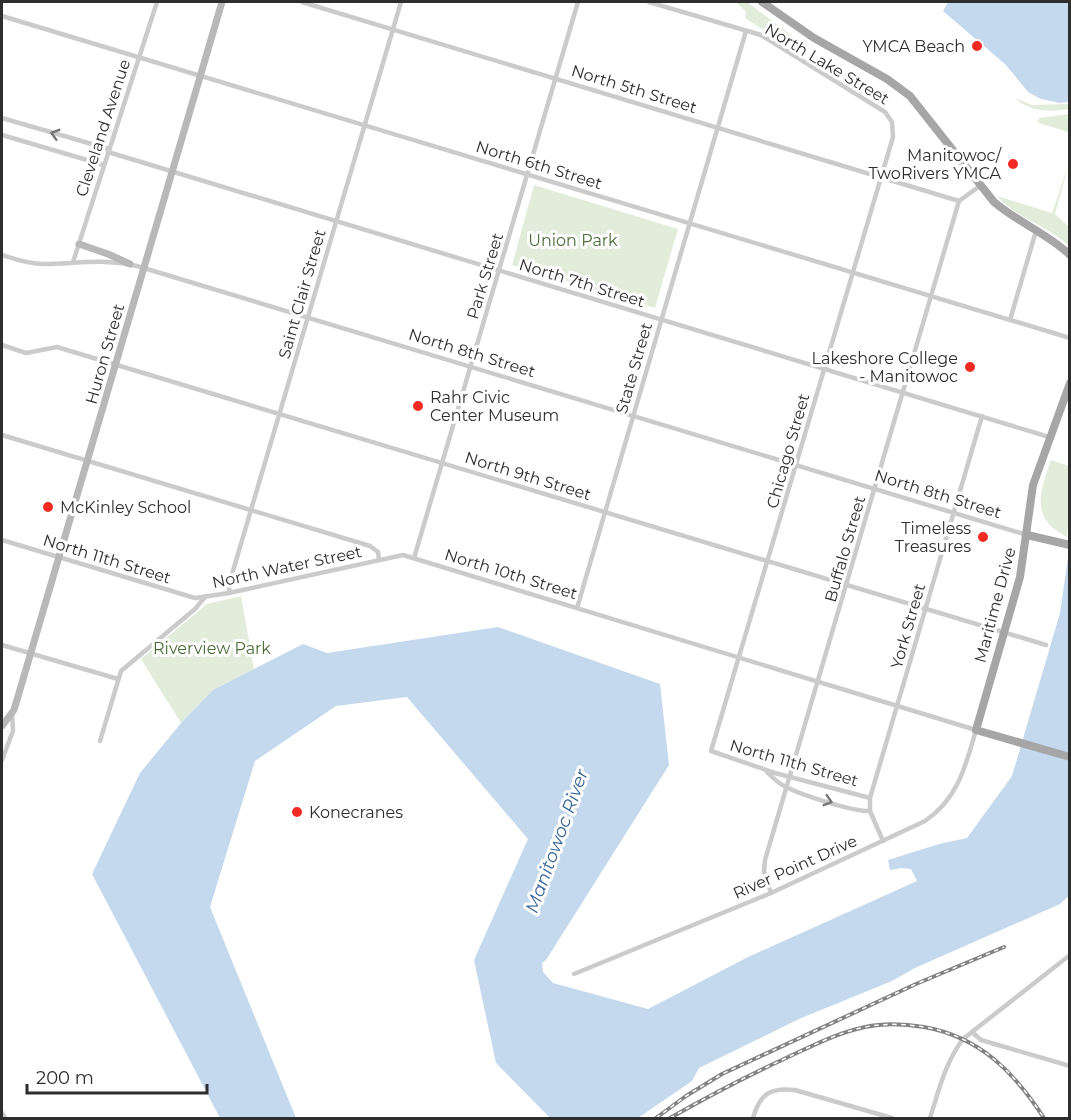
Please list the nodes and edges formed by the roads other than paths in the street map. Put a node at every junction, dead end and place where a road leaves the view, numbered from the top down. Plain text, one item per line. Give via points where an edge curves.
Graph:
1 (156, 2) edge
2 (222, 2) edge
3 (302, 2) edge
4 (400, 2) edge
5 (578, 2) edge
6 (649, 2) edge
7 (762, 2) edge
8 (2, 16) edge
9 (393, 29) junction
10 (746, 31) junction
11 (138, 57) junction
12 (201, 76) junction
13 (555, 78) junction
14 (2, 118) edge
15 (892, 122) joint
16 (364, 125) junction
17 (718, 127) junction
18 (2, 135) edge
19 (108, 150) junction
20 (104, 165) junction
21 (173, 172) junction
22 (527, 174) junction
23 (881, 176) junction
24 (980, 186) junction
25 (959, 201) junction
26 (336, 221) junction
27 (690, 224) junction
28 (1036, 231) junction
29 (79, 244) junction
30 (2, 255) edge
31 (1070, 255) edge
32 (74, 262) junction
33 (130, 264) junction
34 (144, 268) junction
35 (499, 271) junction
36 (852, 273) junction
37 (931, 297) junction
38 (308, 317) junction
39 (661, 320) junction
40 (1010, 320) junction
41 (1070, 338) edge
42 (2, 345) edge
43 (116, 364) junction
44 (470, 366) junction
45 (824, 368) junction
46 (1070, 383) edge
47 (903, 393) junction
48 (279, 414) junction
49 (633, 416) junction
50 (982, 416) junction
51 (2, 435) edge
52 (1049, 437) junction
53 (88, 461) junction
54 (442, 463) junction
55 (796, 465) junction
56 (875, 489) junction
57 (251, 510) junction
58 (604, 512) junction
59 (954, 513) junction
60 (1027, 535) junction
61 (2, 540) edge
62 (1068, 545) edge
63 (60, 557) junction
64 (414, 558) junction
65 (379, 559) junction
66 (768, 561) junction
67 (847, 584) junction
68 (229, 593) junction
69 (205, 597) junction
70 (577, 608) junction
71 (926, 609) junction
72 (1003, 633) junction
73 (2, 645) edge
74 (1046, 645) dead end
75 (31, 653) junction
76 (739, 657) junction
77 (118, 679) junction
78 (818, 681) junction
79 (897, 705) junction
80 (12, 714) junction
81 (2, 726) edge
82 (976, 730) junction
83 (100, 741) dead end
84 (711, 751) joint
85 (1070, 756) edge
86 (2, 760) edge
87 (766, 770) junction
88 (790, 776) junction
89 (787, 788) junction
90 (870, 798) junction
91 (870, 811) junction
92 (883, 841) junction
93 (771, 893) junction
94 (1070, 956) edge
95 (574, 974) dead end
96 (972, 1032) junction
97 (1070, 1066) edge
98 (2, 1113) edge
99 (5, 1119) edge
100 (753, 1119) edge
101 (892, 1119) edge
102 (930, 1119) edge

1 - 11 street, Cleveland Avenue
2 - 12 street, Huron Street
3 - 9 street, North 5th Street
4 - 9 street, Saint Clair Street
5 - 13 street, Park Street
6 - 10 street, North Lake Street
7 - 24 main road via 910,96
8 - 11 street, North 6th Street
9 - 13 street, North 5th Street
9 - 16 street, Saint Clair Street
10 - 15 street, North Lake Street via 761,35 885,112
10 - 17 street, State Street
11 - 12 street, North 6th Street
11 - 19 street, Cleveland Avenue
12 - 16 street, North 6th Street
12 - 21 street, Huron Street
13 - 17 street, North 5th Street
13 - 22 street, Park Street
19 -> 14 street, North 7th Street
15 - 23 street, Chicago Street via 893,137
16 - 22 street, North 6th Street
16 - 26 street, Saint Clair Street
17 - 23 street, North 5th Street
17 - 27 street, State Street
18 - 20 street
19 - 20 street, Cleveland Avenue
19 - 21 street, North 7th Street
20 - 29 street, Cleveland Avenue
21 - 26 street, North 7th Street
21 - 34 street, Huron Street
22 - 27 street, North 6th Street
22 - 35 street, Park Street
23 - 25 street, North 5th Street
23 - 36 street, Chicago Street
24 - 25 street
24 - 28 main road via 1007,213
25 - 37 street, Buffalo Street
26 - 35 street, North 7th Street
26 - 38 street, Saint Clair Street
27 - 36 street, North 6th Street
27 - 39 street, State Street
28 - 31 main road
28 - 40 street
29 - 32 street, Cleveland Avenue
29 - 33 street
30 - 32 street, North 8th Street via 26,263
32 - 33 street, North 8th Street
33 - 34 street, North 8th Street
34 - 38 street, North 8th Street
34 - 43 street, Huron Street
35 - 39 street, North 7th Street
35 - 44 street, Park Street
36 - 37 street, North 6th Street
36 - 45 street, Chicago Street
37 - 40 street, North 6th Street
37 - 47 street, Buffalo Street
38 - 44 street, North 8th Street
38 - 48 street, Saint Clair Street
39 - 45 street, North 7th Street
39 - 49 street, State Street
40 - 41 street, North 6th Street
42 - 43 street, North 9th Street via 26,352 57,347
43 - 48 street, North 9th Street
43 - 53 street, Huron Street
44 - 49 street, North 8th Street
44 - 54 street, Park Street
45 - 47 street, North 7th Street
45 - 55 street, Chicago Street
46 - 52 main road, Maritime Drive
47 - 50 street, North 7th Street
47 - 56 street, Buffalo Street
48 - 54 street, North 9th Street
48 - 57 street, Saint Clair Street
49 - 55 street, North 8th Street
49 - 58 street, State Street
50 - 52 street, North 7th Street
50 - 59 street, York Street
51 - 53 street
52 - 60 main road, Maritime Drive via 1033,485
53 - 57 street
53 - 63 street, Huron Street
54 - 58 street, North 9th Street
54 - 64 street, Park Street
55 - 56 street, North 8th Street
55 - 66 street, Chicago Street
56 - 59 street, North 8th Street
56 - 67 street, Buffalo Street
57 - 65 street via 370,546 378,552
57 - 68 street, Saint Clair Street
58 - 66 street, North 9th Street
58 - 70 street, State Street
59 - 60 street, North 8th Street
59 - 71 street, York Street
60 - 62 main road, North 8th Street
60 - 72 main road, Maritime Drive via 1020,577
61 - 63 street, North 11th Street
63 - 69 street, North 11th Street via 195,598
63 - 75 street, Huron Street
64 - 65 street, North 10th Street via 403,555
64 - 70 street, North 10th Street
65 - 68 street, North Water Street
66 - 67 street, North 9th Street
66 - 76 street, Chicago Street
67 - 71 street, North 9th Street
67 - 78 street, Buffalo Street
68 - 69 street, North Water Street
69 - 77 street, North Water Street via 121,671
70 - 76 street, North 10th Street
71 - 72 street, North 9th Street
71 - 79 street, York Street
72 - 74 street, North 9th Street
72 - 82 main road, Maritime Drive
73 - 75 street
75 - 77 street
75 - 80 street, Huron Street
76 - 78 street, North 10th Street
76 - 84 street, Chicago Street
77 - 83 street, North Water Street
78 - 79 street, North 10th Street
78 - 88 street, Buffalo Street
79 - 82 street, North 10th Street
79 - 90 street, York Street
80 - 81 street
80 - 86 street via 13,731
82 - 85 main road, North 10th Street
82 - 92 street, River Point Drive via 963,773 950,798 935,814
84 - 87 street, North 11th Street
87 - 88 street, North 11th Street
87 - 89 street
88 - 89 street, Buffalo Street
88 - 90 street, North 11th Street
89 -> 91 street, North 11th Street
89 - 93 street, Buffalo Street via 765,860
90 - 91 street, York Street
91 - 92 street, York Street
92 - 93 street, River Point Drive
93 - 95 street, River Point Drive
94 - 96 street
96 - 97 street via 981,1040
96 - 102 street via 953,1052
98 - 99 street
100 - 101 street via 767,1094 780,1088 795,1089

